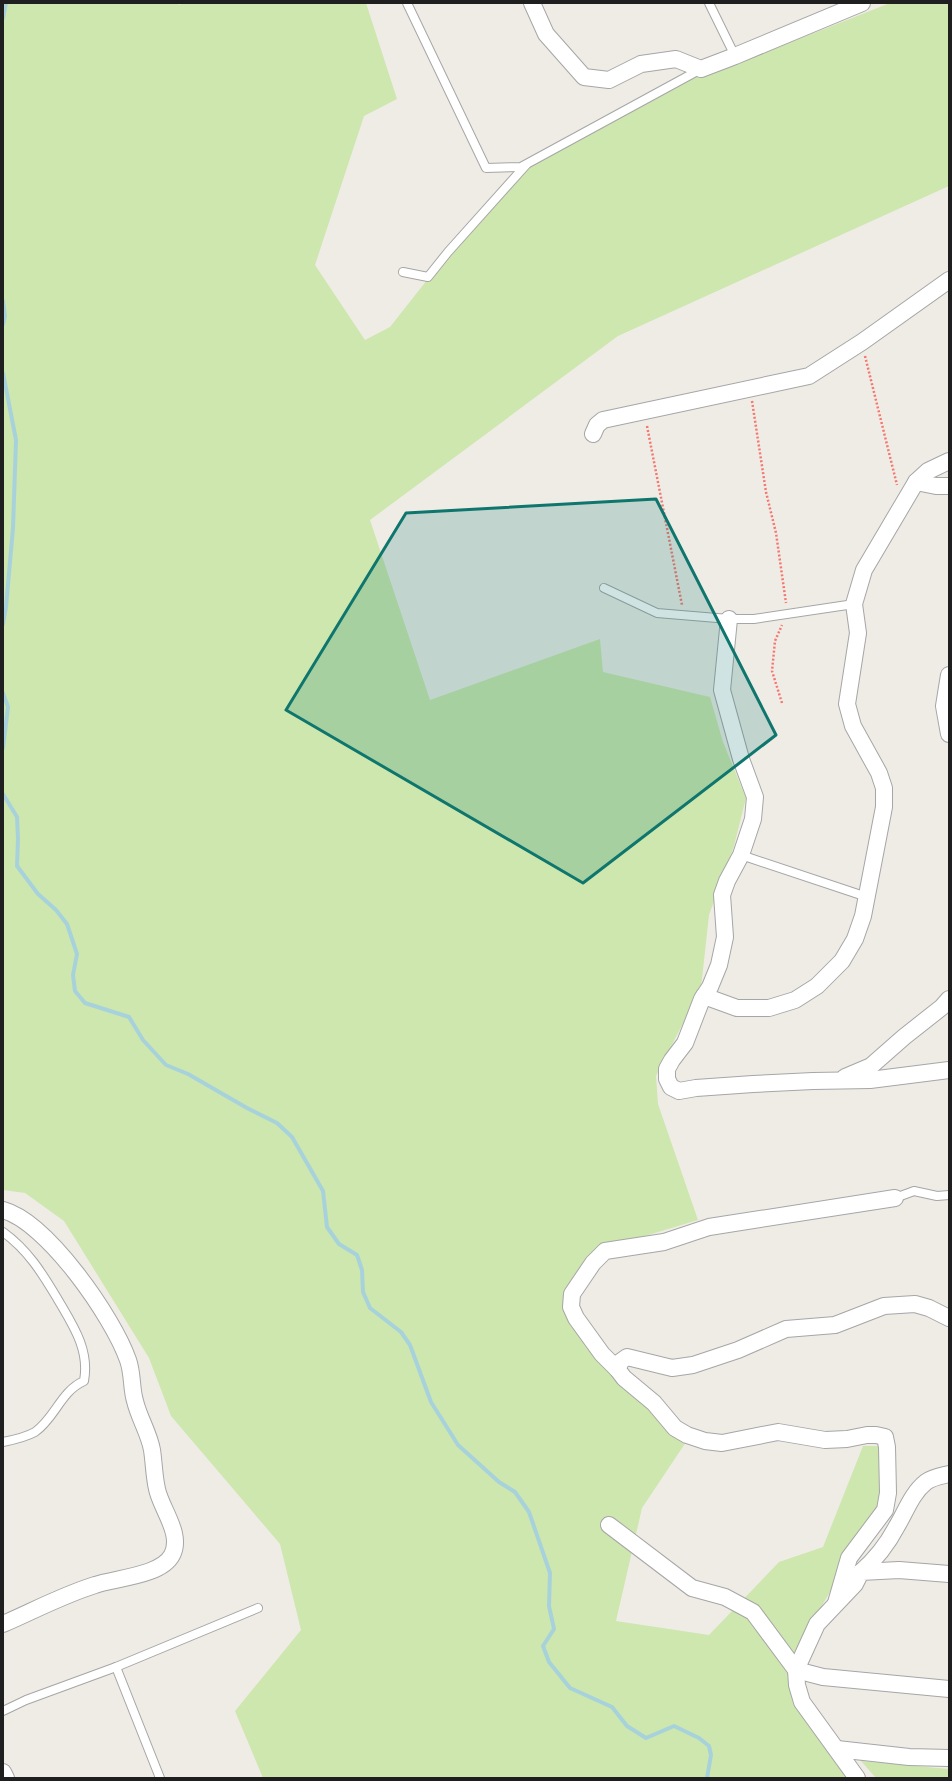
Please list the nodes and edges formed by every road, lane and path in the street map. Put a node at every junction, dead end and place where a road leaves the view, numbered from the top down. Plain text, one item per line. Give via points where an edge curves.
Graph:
1 (407, 3) edge
2 (532, 3) edge
3 (709, 3) edge
4 (862, 3) edge
5 (735, 56) junction
6 (701, 68) junction
7 (528, 163) junction
8 (402, 272) dead end
9 (949, 280) edge
10 (862, 342) junction
11 (750, 387) junction
12 (644, 410) junction
13 (593, 434) dead end
14 (949, 461) edge
15 (916, 482) junction
16 (949, 486) edge
17 (902, 507) junction
18 (604, 588) dead end
19 (854, 604) junction
20 (788, 613) junction
21 (684, 615) junction
22 (729, 619) junction
23 (949, 675) edge
24 (782, 703) dead end
25 (949, 734) edge
26 (741, 855) junction
27 (867, 897) junction
28 (704, 996) junction
29 (949, 999) edge
30 (949, 1070) edge
31 (836, 1081) junction
32 (949, 1195) edge
33 (895, 1198) joint
34 (3, 1210) edge
35 (3, 1232) edge
36 (949, 1318) edge
37 (618, 1370) junction
38 (3, 1442) edge
39 (949, 1474) edge
40 (609, 1525) dead end
41 (861, 1572) junction
42 (949, 1574) edge
43 (836, 1603) junction
44 (258, 1608) dead end
45 (3, 1624) edge
46 (116, 1667) junction
47 (796, 1670) junction
48 (949, 1689) edge
49 (3, 1711) edge
50 (837, 1749) junction
51 (949, 1758) edge
52 (3, 1772) edge
53 (6, 1778) edge
54 (160, 1778) edge
55 (857, 1778) edge

1 - 7 lane via 486,168 521,167
2 - 6 street via 546,34 584,77 609,80 641,64 676,59
3 - 5 lane
4 - 5 street
5 - 6 street
6 - 7 lane
7 - 8 lane via 428,277
9 - 10 street
10 - 11 street via 809,376
10 - 17 path
11 - 12 street
11 - 20 path
12 - 13 street via 603,420
12 - 21 path
14 - 15 street via 928,471
15 - 16 street
15 - 17 street
17 - 19 street via 864,570
18 - 21 lane via 657,613
19 - 20 lane
19 - 27 street via 858,633 847,704 853,726 879,773 884,788 884,807
20 - 22 lane
20 - 24 path via 775,642 772,671
21 - 22 lane
22 - 26 street via 722,690 741,759 755,797 753,819
23 - 25 street via 944,706
26 - 27 lane
26 - 28 street via 722,895 725,937 719,965
27 - 28 street via 855,939 842,961 817,986 795,1000 769,1008 736,1008
28 - 31 street via 685,1043 667,1069 667,1079 671,1087 679,1091 760,1083
29 - 31 street via 871,1066
30 - 31 street via 870,1080
32 - 33 lane via 937,1196 914,1191
33 - 37 street via 709,1227 664,1242 605,1251 593,1263 572,1294 571,1307 602,1354
34 - 45 street via 13,1213 67,1261 118,1336 129,1361 134,1401 152,1450 157,1490 175,1544 172,1555 161,1565 147,1572 95,1584
35 - 38 lane via 28,1254 42,1272 77,1332 86,1370 84,1381 69,1390 45,1423 35,1432
36 - 37 street via 915,1304 884,1306 835,1325 786,1329 738,1350 693,1365 672,1368 627,1357 620,1362
37 - 43 street via 654,1403 676,1428 704,1441 722,1443 778,1432 825,1440 876,1434 884,1437 887,1447 888,1493 885,1510 850,1558
39 - 41 street via 937,1476 926,1482 915,1494 878,1557
40 - 47 street via 692,1588 724,1597 753,1612
41 - 42 street via 899,1570
41 - 43 street via 855,1584
43 - 47 street via 817,1624
44 - 46 lane
46 - 49 lane
46 - 54 lane
47 - 48 street via 824,1677
47 - 50 street via 802,1702
50 - 51 street via 908,1757
50 - 55 street
52 - 53 street

